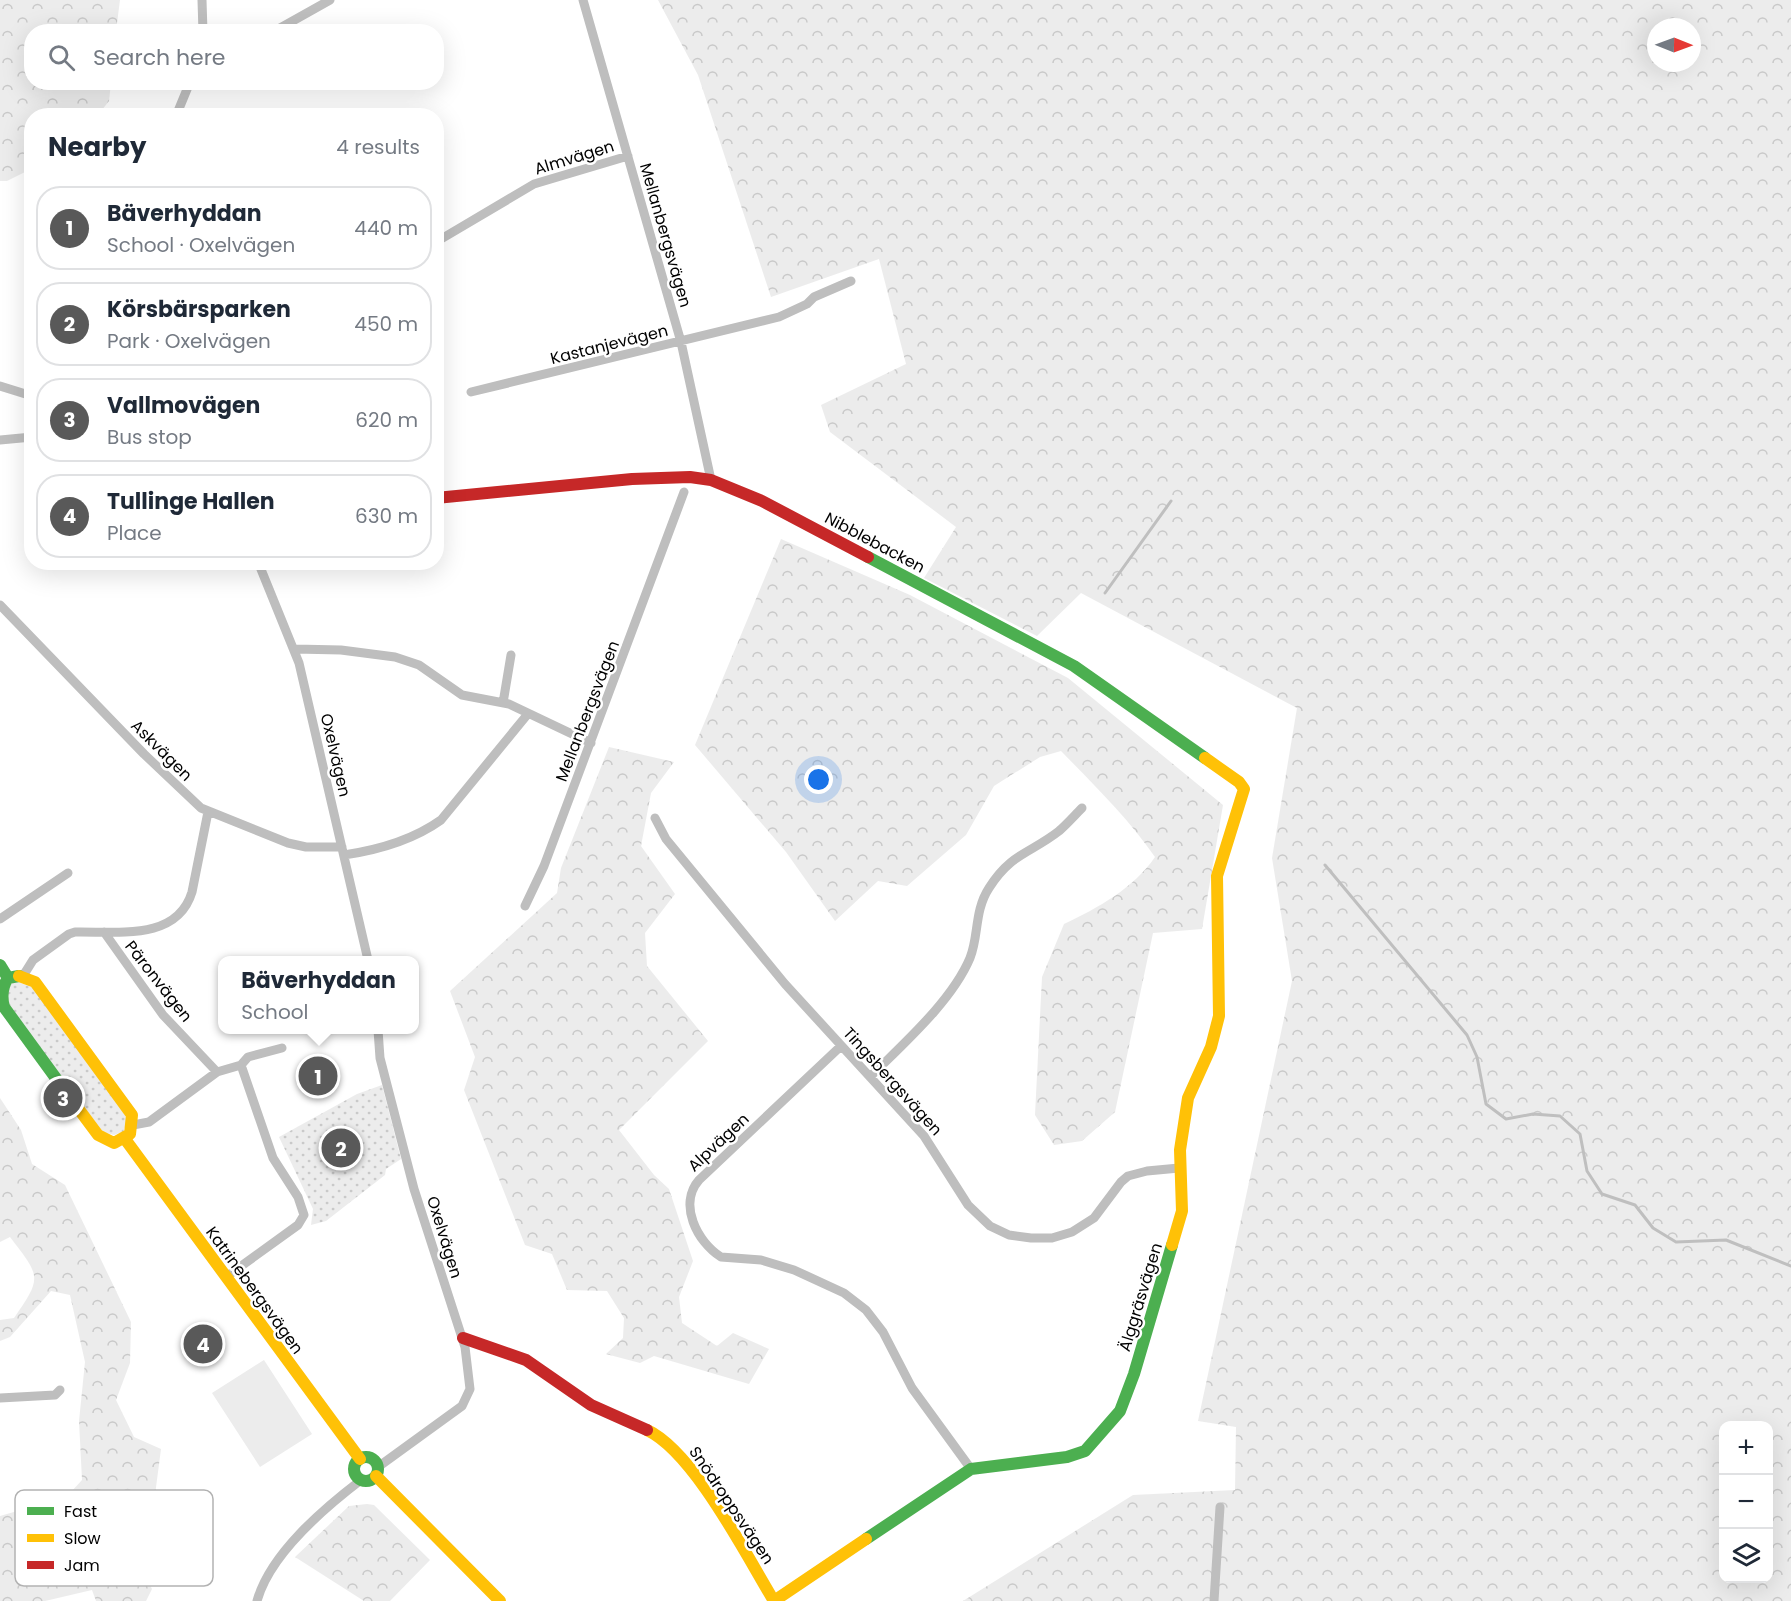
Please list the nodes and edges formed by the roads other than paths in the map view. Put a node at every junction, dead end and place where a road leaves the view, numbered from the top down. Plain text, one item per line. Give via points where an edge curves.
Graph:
1 (202, 0) edge
2 (330, 0) edge
3 (583, 0) edge
4 (202, 24) edge
5 (287, 24) edge
6 (187, 90) edge
7 (179, 108) edge
8 (628, 156) junction
9 (444, 237) edge
10 (851, 281) dead end
11 (681, 342) junction
12 (0, 386) edge
13 (471, 392) dead end
14 (24, 394) edge
15 (24, 438) edge
16 (0, 440) edge
17 (711, 480) junction
18 (684, 492) dead end
19 (444, 497) edge
20 (261, 570) edge
21 (0, 605) edge
22 (295, 650) junction
23 (511, 655) dead end
24 (503, 703) junction
25 (527, 715) junction
26 (591, 743) junction
27 (1243, 795) joint
28 (1082, 808) dead end
29 (208, 812) junction
30 (655, 818) dead end
31 (343, 851) junction
32 (68, 873) dead end
33 (525, 906) dead end
34 (0, 919) edge
35 (104, 932) junction
36 (367, 956) edge
37 (0, 965) edge
38 (23, 976) junction
39 (8, 978) junction
40 (378, 1034) edge
41 (842, 1046) junction
42 (282, 1048) dead end
43 (242, 1065) junction
44 (217, 1072) junction
45 (870, 1077) junction
46 (133, 1125) junction
47 (125, 1139) junction
48 (1179, 1168) junction
49 (226, 1277) junction
50 (464, 1342) junction
51 (60, 1390) dead end
52 (0, 1398) edge
53 (360, 1459) junction
54 (971, 1469) junction
55 (377, 1471) junction
56 (361, 1480) junction
57 (1220, 1507) dead end
58 (257, 1601) edge
59 (500, 1601) edge
60 (774, 1601) edge
61 (1214, 1601) edge

1 - 4 street
2 - 5 street
3 - 8 street, Mellanbergsvägen
6 - 7 street
8 - 9 street, Almvägen via 534,184
8 - 11 street, Mellanbergsvägen
10 - 11 street, Kastanjevägen via 779,317
11 - 13 street, Kastanjevägen
11 - 17 street, Mellanbergsvägen
12 - 14 street
15 - 16 street
17 - 19 street, Nibblebacken via 632,479
17 - 27 street, Nibblebacken via 762,501 1074,666 1239,782
18 - 26 street, Mellanbergsvägen
20 - 22 street, Oxelvägen
21 - 29 street, Askvägen via 144,754
22 - 24 street via 341,650 395,657 419,664 462,695
22 - 31 street, Oxelvägen
23 - 24 street
24 - 25 street
25 - 26 street
25 - 31 street, Askvägen via 441,820 428,830 400,842
26 - 33 street, Mellanbergsvägen
27 - 48 street, Älggräsvägen via 1218,876 1219,1016 1188,1098
28 - 45 street via 1058,831 1024,850 1004,868 988,889 979,910 972,955 965,968 926,1018
29 - 31 street, Askvägen via 288,843
29 - 35 street via 192,892 179,915 153,929
30 - 41 street, Tingsbergsvägen via 666,839 785,984
31 - 36 street, Oxelvägen
32 - 34 street
35 - 38 street via 69,934 33,960
35 - 44 street, Päronvägen via 163,1016
37 - 39 street
38 - 39 street
38 - 46 street via 34,982 112,1086 132,1115
39 - 47 street via 0,994 6,1011 98,1135 114,1143
40 - 50 street, Oxelvägen via 380,1058 414,1189
41 - 45 street, Tingsbergsvägen
41 - 54 street, Alpvägen via 699,1180 689,1195 692,1218 710,1248 722,1257 760,1260 794,1270 844,1293 866,1310 883,1332 912,1388
42 - 43 street via 248,1058
43 - 44 street
43 - 49 street via 273,1158 298,1197 304,1215 298,1225
44 - 46 street via 149,1122
45 - 48 street, Tingsbergsvägen via 924,1136 974,1212 1009,1235 1041,1239 1072,1232 1094,1218 1128,1176
46 - 47 street
47 - 49 street, Katrinebergsvägen
48 - 54 street, Älggräsvägen via 1182,1211 1120,1411 1085,1451 1067,1457
49 - 53 street, Katrinebergsvägen
50 - 55 street, Oxelvägen via 470,1389 462,1406
50 - 60 street, Snödroppsvägen via 526,1360 591,1405 642,1426 669,1444 690,1466
51 - 52 street via 55,1395
53 - 55 street via 370,1458
53 - 56 street via 355,1470
54 - 60 street, Älggräsvägen
55 - 56 street via 370,1481
55 - 59 street
56 - 58 street via 282,1555 261,1586
57 - 61 street

